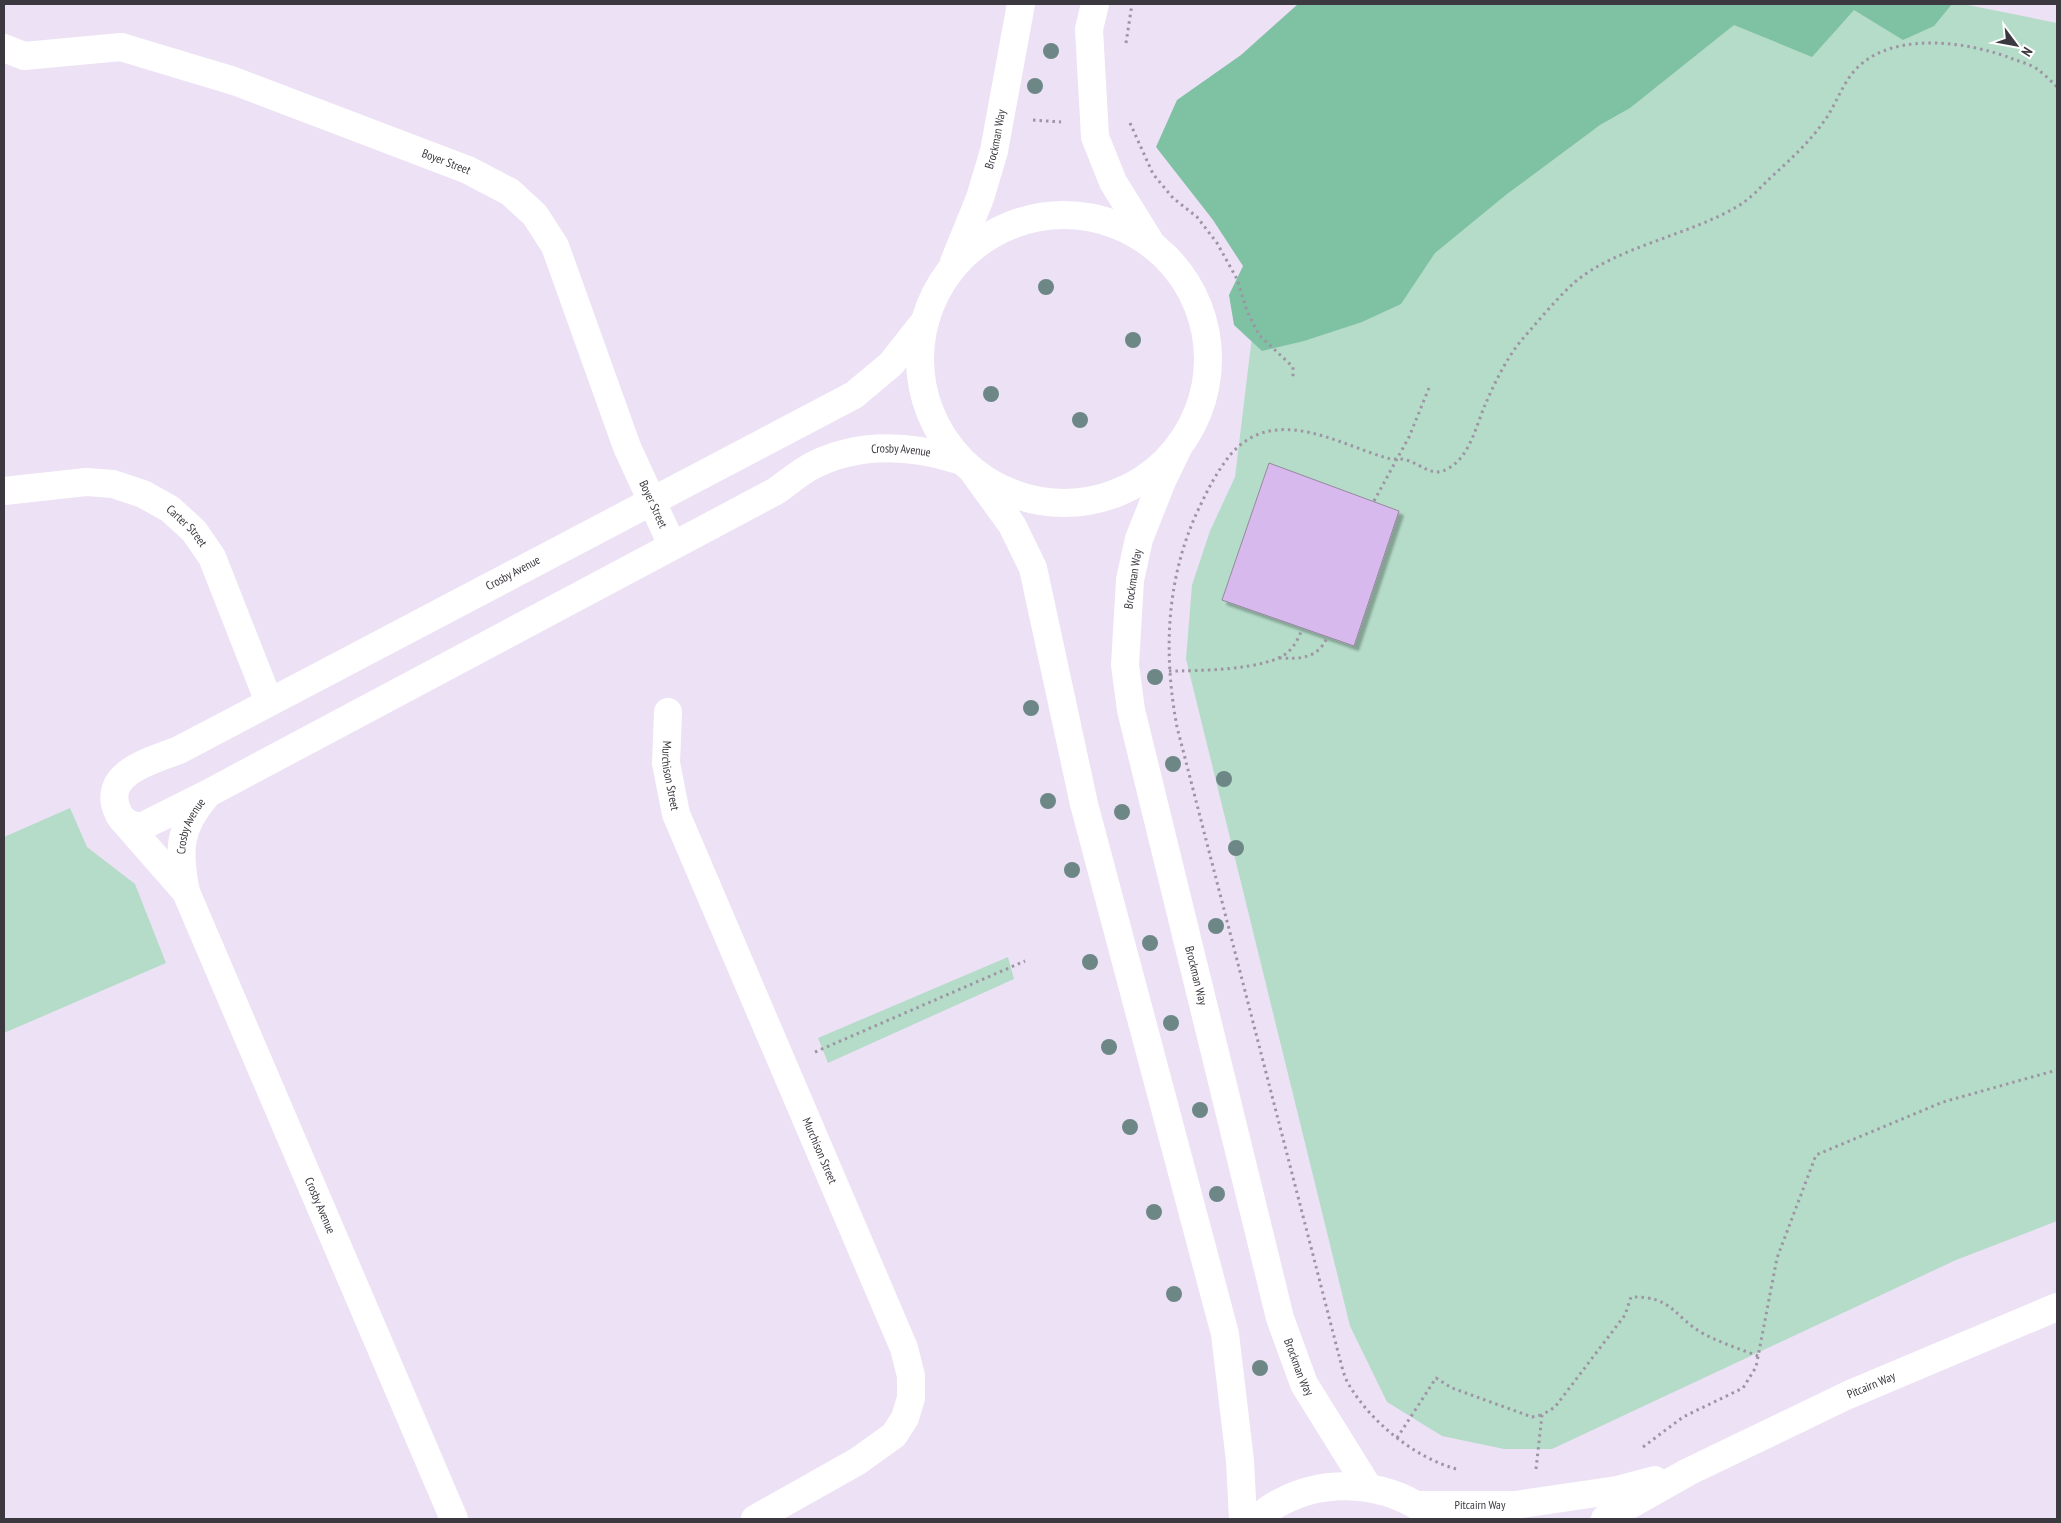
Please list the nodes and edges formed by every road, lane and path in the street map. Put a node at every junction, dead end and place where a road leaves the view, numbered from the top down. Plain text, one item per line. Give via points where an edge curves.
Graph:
1 (1021, 4) edge
2 (1095, 4) edge
3 (1132, 4) edge
4 (4, 48) edge
5 (1125, 49) dead end
6 (2057, 86) edge
7 (1127, 116) dead end
8 (1032, 120) dead end
9 (1070, 122) dead end
10 (1153, 245) junction
11 (952, 268) junction
12 (925, 321) junction
13 (1293, 379) dead end
14 (1429, 388) dead end
15 (1178, 448) junction
16 (1398, 460) junction
17 (967, 467) junction
18 (4, 491) edge
19 (651, 500) junction
20 (1374, 501) dead end
21 (672, 545) junction
22 (1302, 629) dead end
23 (1327, 638) dead end
24 (1279, 658) junction
25 (1169, 671) junction
26 (269, 702) junction
27 (668, 712) dead end
28 (207, 794) junction
29 (122, 819) junction
30 (186, 892) junction
31 (1025, 961) dead end
32 (783, 1065) junction
33 (2057, 1070) edge
34 (2057, 1307) edge
35 (1758, 1356) junction
36 (1542, 1415) junction
37 (1397, 1438) junction
38 (1637, 1450) dead end
39 (1463, 1470) dead end
40 (1688, 1472) junction
41 (1535, 1476) dead end
42 (1368, 1487) junction
43 (1428, 1512) edge
44 (454, 1519) edge
45 (755, 1519) edge
46 (1244, 1519) edge
47 (1255, 1519) edge
48 (1605, 1519) edge

1 - 11 street, Brockman Way via 994,150 980,198
2 - 10 street via 1090,28 1095,136 1113,182
3 - 5 path
4 - 19 street, Boyer Street via 24,56 121,47 234,81 468,170 510,192 535,215 555,246 621,432
6 - 16 path via 2036,67 1989,50 1966,46 1925,43 1874,56 1851,75 1810,141 1750,198 1706,222 1615,259 1576,282 1521,340 1486,404 1473,437 1461,458 1448,470 1431,472 1406,460
7 - 13 path via 1153,174 1173,198 1197,217 1217,243 1237,279 1259,335 1294,367
8 - 9 path
10 - 11 street via 1123,227 1090,216 1056,215 1022,221 991,235 976,244
10 - 15 street via 1177,268 1195,297 1208,352 1208,373 1198,412
11 - 12 street via 936,293
12 - 17 street via 919,354 926,403 939,433
12 - 19 street, Crosby Avenue via 891,364 854,395
14 - 16 path
15 - 17 street via 1140,483 1108,498 1073,504 1021,498 990,484
15 - 42 street, Brockman Way via 1139,539 1130,580 1125,664 1131,710 1280,1318 1304,1384
16 - 20 path
16 - 25 path via 1389,460 1345,442 1302,430 1273,431 1247,441 1233,451 1213,478 1182,549 1171,601
17 - 21 street, Crosby Avenue via 940,454 896,448 868,449 835,456
17 - 46 street via 1012,525 1033,568 1084,804 1225,1334
18 - 26 street, Carter Street via 105,483 143,494 170,509 194,531 212,557
19 - 21 street, Boyer Street
19 - 26 street, Crosby Avenue
21 - 28 street, Crosby Avenue
22 - 24 path via 1292,647
23 - 24 path via 1311,656
24 - 25 path via 1217,670
25 - 37 path via 1177,727 1338,1352 1348,1384 1378,1424
26 - 29 street, Crosby Avenue via 179,750 125,774 115,798
27 - 32 street, Murchison Street via 666,763 676,814
28 - 29 street, Crosby Avenue via 142,827
28 - 30 street, Crosby Avenue via 187,822 182,841 180,864
29 - 30 street, Crosby Avenue
30 - 44 street, Crosby Avenue
31 - 32 path
32 - 45 street, Murchison Street via 904,1348 911,1376 911,1398 900,1427 885,1443
33 - 35 path via 1943,1102 1816,1155 1777,1258
34 - 40 street, Pitcairn Way via 1848,1394
35 - 36 path via 1702,1333 1664,1302 1631,1297 1625,1315 1555,1407
35 - 38 path via 1756,1367 1743,1388 1683,1417
36 - 37 path via 1532,1417 1452,1388 1436,1378
36 - 41 path
37 - 39 path via 1454,1469
40 - 43 street, Pitcairn Way via 1617,1490 1523,1504
40 - 48 street, Pitcairn Way
42 - 43 street via 1394,1494
42 - 47 street via 1324,1487 1281,1501

